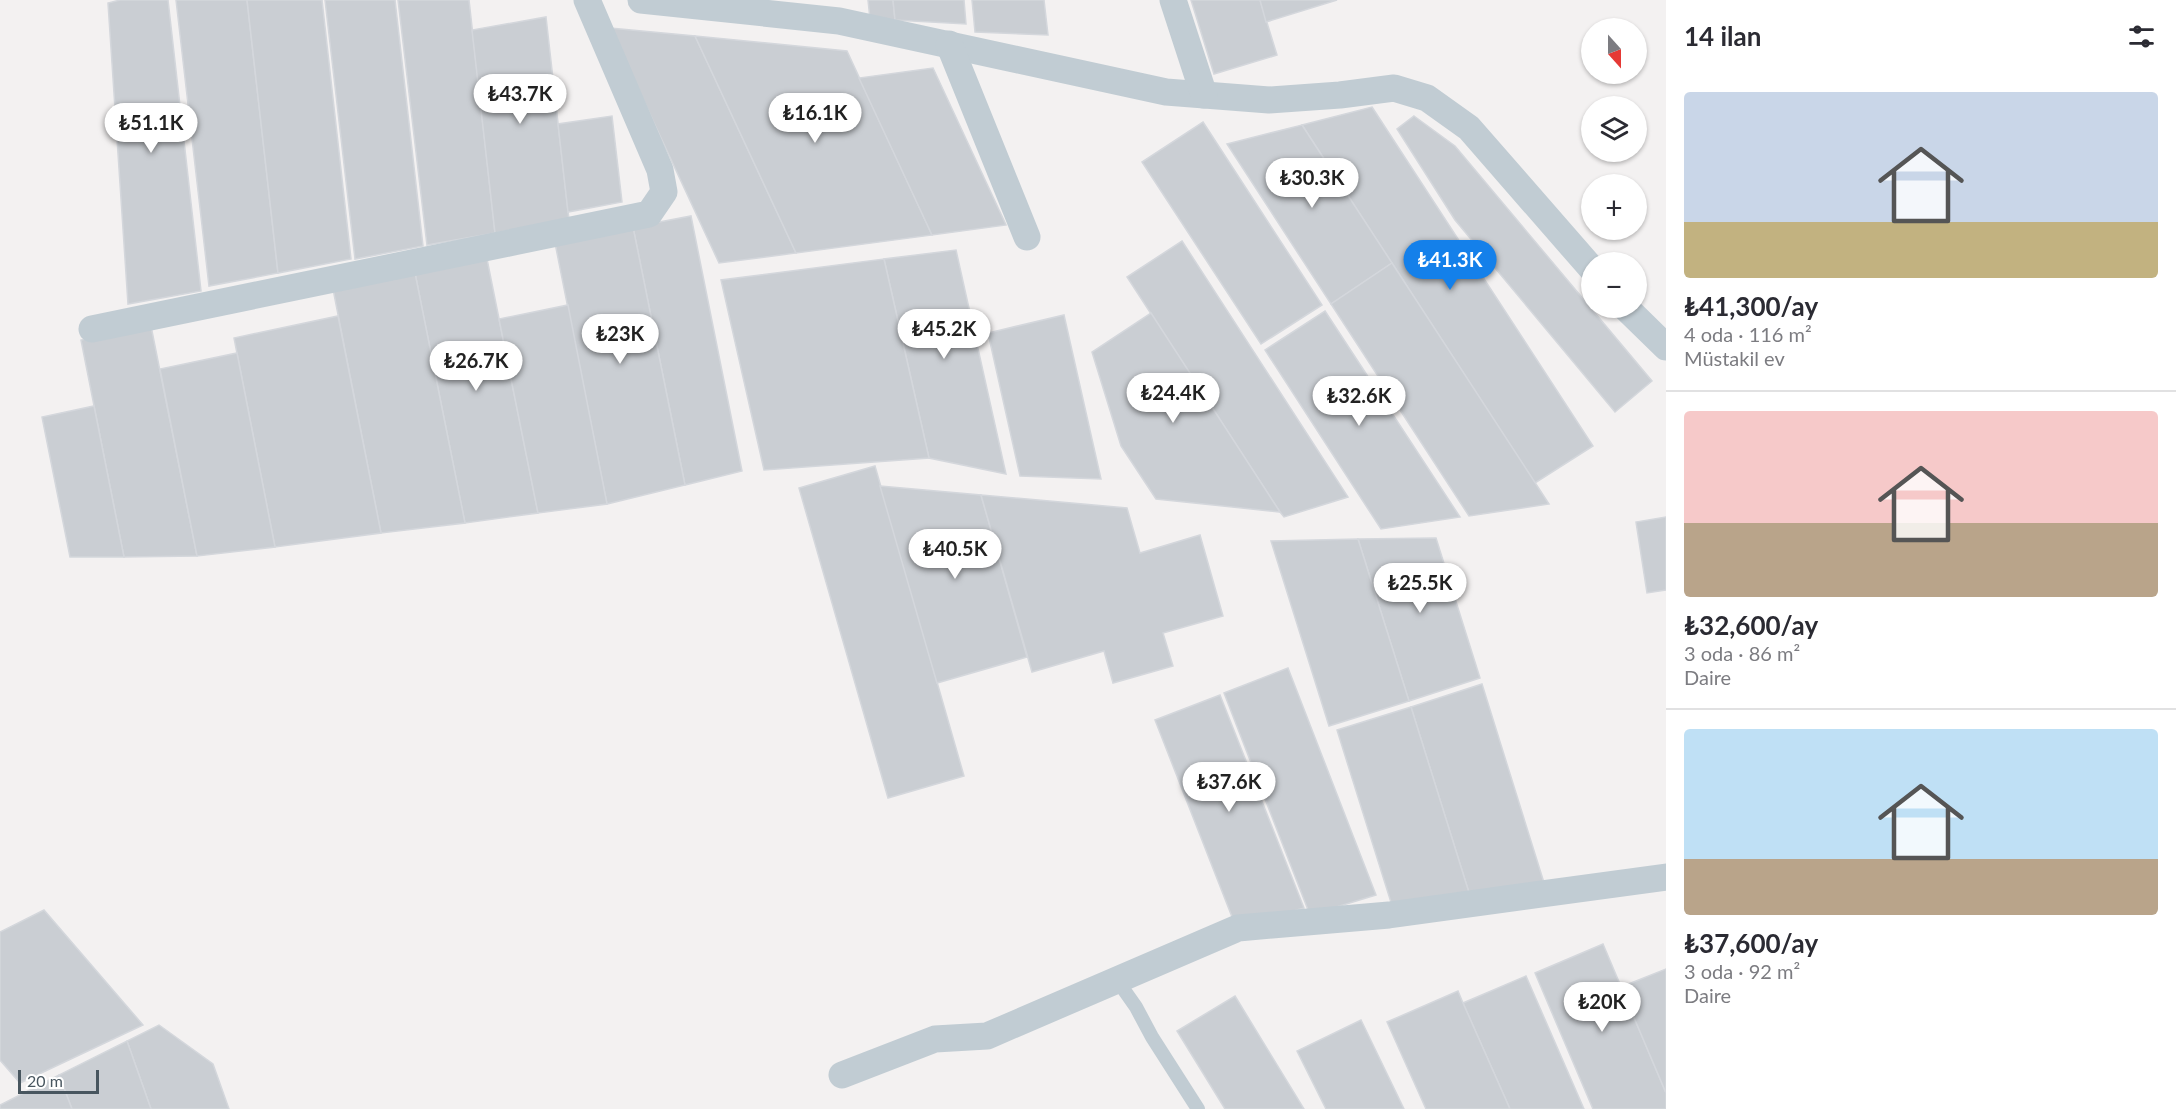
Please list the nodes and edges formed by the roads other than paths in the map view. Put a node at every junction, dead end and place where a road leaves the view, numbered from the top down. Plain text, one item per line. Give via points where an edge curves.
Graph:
1 (587, 0) edge
2 (641, 0) edge
3 (1173, 0) edge
4 (949, 45) junction
5 (1204, 95) junction
6 (1027, 237) dead end
7 (1581, 256) edge
8 (1636, 318) edge
9 (92, 329) dead end
10 (1666, 347) edge
11 (1666, 877) edge
12 (1117, 980) junction
13 (842, 1075) dead end
14 (1198, 1109) edge

1 - 9 street via 660,170 664,192 649,214
2 - 4 street via 839,21
3 - 5 street
4 - 5 street via 1166,92
4 - 6 street
5 - 7 street via 1269,100 1394,88 1427,98 1468,128
8 - 10 street
11 - 12 street via 1389,915 1238,928
12 - 13 street via 987,1036 935,1039
12 - 14 lane

